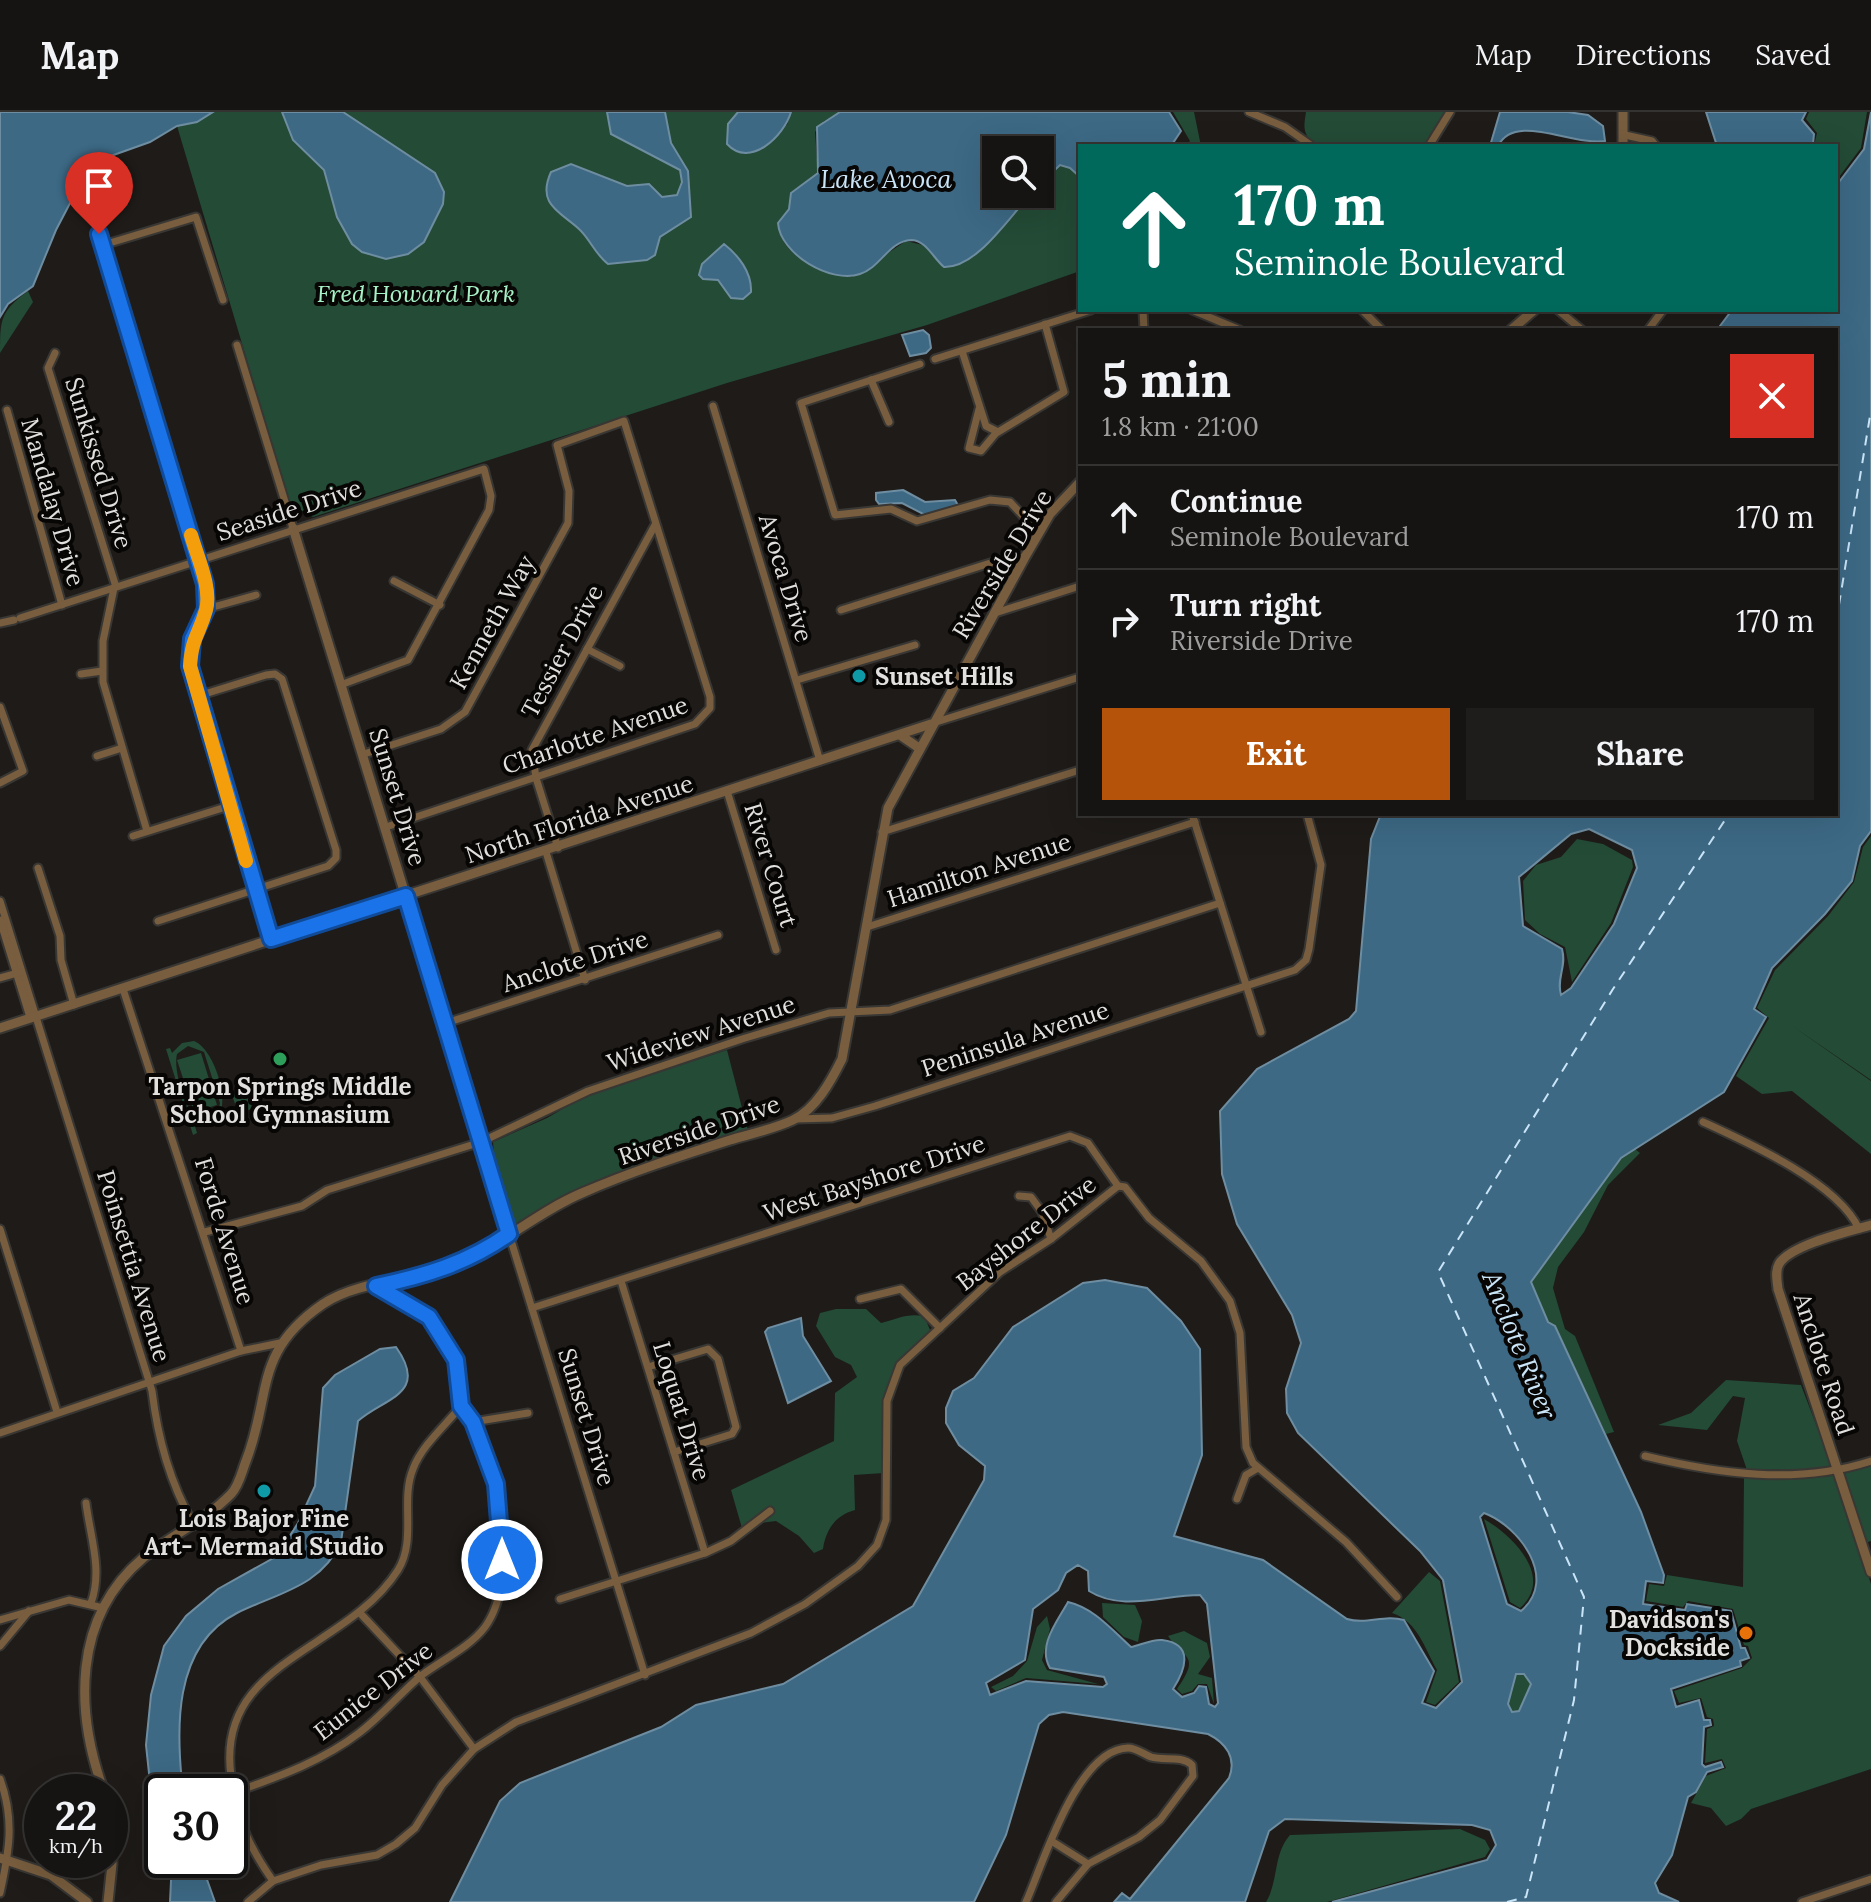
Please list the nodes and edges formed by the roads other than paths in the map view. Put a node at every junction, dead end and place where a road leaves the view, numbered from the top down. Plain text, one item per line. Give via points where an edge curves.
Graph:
1 (1450, 112) edge
2 (1623, 112) edge
3 (1254, 113) edge
4 (1624, 141) edge
5 (1309, 144) edge
6 (1431, 144) edge
7 (1654, 144) edge
8 (99, 234) dead end
9 (103, 245) junction
10 (223, 300) dead end
11 (1084, 312) edge
12 (1197, 312) edge
13 (1364, 312) edge
14 (1532, 312) edge
15 (1560, 312) edge
16 (1045, 324) junction
17 (1235, 328) edge
18 (1379, 328) edge
19 (1513, 328) edge
20 (1580, 328) edge
21 (237, 345) dead end
22 (962, 351) junction
23 (55, 353) dead end
24 (935, 359) dead end
25 (920, 364) dead end
26 (871, 380) junction
27 (978, 401) junction
28 (713, 406) dead end
29 (7, 410) dead end
30 (624, 421) joint
31 (889, 422) dead end
32 (998, 432) junction
33 (1078, 484) edge
34 (655, 524) junction
35 (289, 530) junction
36 (1039, 533) junction
37 (1025, 557) junction
38 (199, 561) junction
39 (394, 581) dead end
40 (1078, 587) edge
41 (115, 588) junction
42 (256, 595) dead end
43 (62, 605) junction
44 (440, 605) junction
45 (206, 609) junction
46 (841, 610) dead end
47 (995, 613) junction
48 (0, 623) edge
49 (915, 645) dead end
50 (587, 649) junction
51 (620, 666) dead end
52 (102, 671) junction
53 (81, 674) dead end
54 (1078, 678) edge
55 (797, 680) junction
56 (343, 684) junction
57 (198, 696) junction
58 (0, 708) edge
59 (931, 724) junction
60 (900, 735) junction
61 (122, 748) junction
62 (919, 748) junction
63 (364, 754) junction
64 (97, 756) dead end
65 (820, 761) junction
66 (1078, 771) edge
67 (536, 778) junction
68 (0, 783) edge
69 (727, 791) junction
70 (229, 806) junction
71 (1308, 816) edge
72 (1194, 818) edge
73 (386, 827) junction
74 (147, 831) junction
75 (882, 832) junction
76 (133, 836) dead end
77 (558, 848) junction
78 (546, 852) junction
79 (38, 868) dead end
80 (255, 889) junction
81 (406, 896) junction
82 (0, 901) edge
83 (1220, 903) junction
84 (158, 921) dead end
85 (2, 923) edge
86 (867, 927) junction
87 (718, 935) dead end
88 (271, 939) junction
89 (776, 950) dead end
90 (19, 972) junction
91 (0, 978) edge
92 (585, 980) junction
93 (1246, 985) junction
94 (123, 989) junction
95 (74, 1005) junction
96 (852, 1013) junction
97 (36, 1017) junction
98 (443, 1024) junction
99 (0, 1028) edge
100 (1261, 1032) dead end
101 (795, 1119) junction
102 (1703, 1122) dead end
103 (481, 1142) junction
104 (1118, 1186) junction
105 (1019, 1196) dead end
106 (1871, 1225) edge
107 (0, 1229) edge
108 (1859, 1229) junction
109 (205, 1232) junction
110 (509, 1234) junction
111 (1051, 1239) junction
112 (621, 1281) junction
113 (376, 1286) junction
114 (860, 1299) dead end
115 (532, 1308) junction
116 (940, 1328) junction
117 (280, 1343) junction
118 (241, 1351) junction
119 (648, 1367) junction
120 (148, 1382) junction
121 (461, 1406) junction
122 (57, 1412) junction
123 (528, 1413) dead end
124 (473, 1422) junction
125 (0, 1433) edge
126 (674, 1452) junction
127 (1645, 1456) dead end
128 (1871, 1461) edge
129 (1258, 1468) junction
130 (1838, 1472) junction
131 (1237, 1499) dead end
132 (86, 1503) dead end
133 (770, 1511) dead end
134 (194, 1526) junction
135 (705, 1553) junction
136 (1871, 1572) edge
137 (618, 1582) junction
138 (1397, 1597) dead end
139 (560, 1599) dead end
140 (91, 1603) junction
141 (103, 1608) junction
142 (31, 1610) junction
143 (360, 1613) junction
144 (0, 1620) edge
145 (0, 1646) edge
146 (645, 1675) junction
147 (420, 1677) junction
148 (474, 1749) junction
149 (98, 1774) edge
150 (231, 1774) edge
151 (0, 1779) edge
152 (248, 1787) edge
153 (248, 1840) edge
154 (1053, 1842) junction
155 (4, 1858) edge
156 (1088, 1864) junction
157 (111, 1878) edge
158 (1871, 1879) edge
159 (273, 1881) junction
160 (0, 1893) edge
161 (87, 1902) edge
162 (108, 1902) edge
163 (248, 1902) edge
164 (1026, 1902) edge
165 (1056, 1902) edge
166 (1802, 1902) edge

1 - 6 street
2 - 4 street
3 - 5 street
4 - 7 street
8 - 9 street
9 - 10 street via 196,217
9 - 38 street
11 - 16 street
12 - 17 street
13 - 18 street
14 - 19 street
15 - 20 street
16 - 22 street
16 - 32 street via 1064,392
21 - 35 street, Sunset Drive
22 - 24 street
22 - 27 street
23 - 41 street, Sunkissed Drive via 48,368
25 - 26 street
26 - 31 street
26 - 36 street via 801,403 835,515 891,509 917,521 990,500 1010,502
27 - 32 street via 986,426
27 - 32 street via 979,419 969,448 981,451
28 - 55 street, Avoca Drive
29 - 43 street, Mandalay Drive
30 - 34 street, Charlotte Avenue
30 - 63 street, Kenneth Way via 557,445 569,491 568,523 465,712 441,729
33 - 36 street, Riverside Drive
34 - 50 street, Tessier Drive
34 - 67 street, Charlotte Avenue via 710,708 695,724
35 - 38 street, Seaside Drive
35 - 44 street, Seaside Drive via 484,469 489,510
35 - 56 street, Sunset Drive
36 - 37 street, Riverside Drive
37 - 46 street via 1003,559
37 - 47 street, Riverside Drive
38 - 41 street, Seaside Drive
38 - 45 street
39 - 44 street
40 - 47 street
41 - 43 street, Seaside Drive
41 - 52 street
42 - 45 street
43 - 48 street, Seaside Drive
44 - 56 street via 408,660
45 - 57 street via 192,639 190,666
47 - 59 street, Riverside Drive
49 - 55 street
50 - 51 street
50 - 67 street, Tessier Drive via 532,750
52 - 53 street
52 - 61 street
54 - 59 street, North Florida Avenue
55 - 65 street, Avoca Drive
56 - 63 street, Sunset Drive
57 - 70 street
57 - 80 street via 266,675 282,679 336,850 328,866
58 - 68 street via 23,771
59 - 60 street, North Florida Avenue
59 - 62 street, Riverside Drive
60 - 62 street
60 - 65 street, North Florida Avenue
61 - 64 street
61 - 74 street
62 - 75 street, Riverside Drive
63 - 73 street, Sunset Drive
65 - 69 street, North Florida Avenue
66 - 75 street
67 - 73 street, Charlotte Avenue
67 - 77 street, Tessier Drive
69 - 77 street, North Florida Avenue
69 - 89 street, River Court
70 - 74 street
70 - 80 street
71 - 93 street, Peninsula Avenue via 1321,865 1306,960 1295,970
72 - 83 street
72 - 86 street, Hamilton Avenue
73 - 81 street, Sunset Drive
74 - 76 street
75 - 86 street, Riverside Drive
77 - 78 street, North Florida Avenue
78 - 81 street, North Florida Avenue
78 - 92 street
79 - 95 street
80 - 84 street
80 - 88 street
81 - 88 street, North Florida Avenue
81 - 98 street, Sunset Drive
82 - 85 street, Poinsettia Avenue
83 - 93 street
83 - 96 street, Wideview Avenue via 890,1010
85 - 90 street, Poinsettia Avenue
86 - 96 street, Riverside Drive
87 - 92 street, Anclote Drive
88 - 94 street, North Florida Avenue
90 - 91 street
90 - 97 street, Poinsettia Avenue
92 - 98 street, Anclote Drive
93 - 100 street
93 - 101 street, Peninsula Avenue via 875,1106 832,1118
94 - 95 street, North Florida Avenue
94 - 109 street, Forde Avenue
95 - 97 street, North Florida Avenue
96 - 101 street, Riverside Drive via 832,1080
96 - 103 street, Wideview Avenue via 829,1013 588,1091
97 - 99 street, North Florida Avenue
97 - 120 street, Poinsettia Avenue
98 - 103 street, Sunset Drive
101 - 110 street, Riverside Drive via 582,1193
102 - 108 street via 1828,1192 1853,1215
103 - 109 street, Wideview Avenue via 327,1190 302,1206
103 - 110 street, Sunset Drive
104 - 111 street, Bayshore Drive
104 - 112 street, West Bayshore Drive via 1088,1143 1070,1136
104 - 129 street, Bayshore Drive via 1201,1261 1230,1301 1240,1333 1246,1447
105 - 111 street via 1031,1197
106 - 108 street, Anclote Road
107 - 122 street
108 - 130 street, Anclote Road via 1789,1254 1776,1272
109 - 118 street, Forde Avenue
110 - 113 street, Riverside Drive via 446,1268
110 - 115 street, Sunset Drive
111 - 116 street, Bayshore Drive via 1000,1272
112 - 115 street, West Bayshore Drive
112 - 119 street, Loquat Drive
113 - 117 street, Riverside Drive via 331,1299
113 - 121 street via 429,1317 440,1330 458,1366
114 - 116 street via 901,1289
115 - 137 street, Sunset Drive
116 - 146 street, Bayshore Drive via 910,1354 889,1388 889,1508 883,1533 869,1556 781,1618
117 - 118 street
117 - 134 street, Riverside Drive via 234,1492
118 - 120 street
119 - 126 street, Loquat Drive
119 - 126 street via 708,1349 718,1359 736,1427 732,1434
120 - 122 street
120 - 134 street, Poinsettia Avenue via 168,1472
121 - 124 street
121 - 143 street via 414,1467 408,1536 397,1571
122 - 125 street
123 - 124 street
124 - 147 street, Eunice Drive via 493,1468 502,1524 497,1593 486,1625
126 - 135 street, Loquat Drive
127 - 130 street via 1748,1474
128 - 130 street
129 - 131 street via 1246,1475
129 - 138 street via 1346,1542
130 - 136 street, Anclote Road
132 - 140 street via 97,1579
133 - 135 street via 731,1541
134 - 141 street, Riverside Drive via 138,1563
135 - 137 street
137 - 139 street
137 - 146 street, Sunset Drive
140 - 141 street
140 - 142 street via 60,1602
141 - 149 street, Riverside Drive via 83,1673 82,1695
142 - 144 street
142 - 145 street
143 - 147 street
143 - 150 street via 248,1695 232,1735
146 - 148 street, Bayshore Drive via 529,1715
147 - 148 street
147 - 152 street, Eunice Drive via 367,1727 329,1753
148 - 159 street, Bayshore Drive via 442,1785 415,1828 396,1844 377,1855
151 - 155 street via 11,1830
153 - 159 street
154 - 156 street
154 - 156 street via 1075,1788 1111,1754 1132,1748 1192,1765 1193,1776 1160,1820
154 - 164 street
155 - 160 street
155 - 161 street via 51,1875
156 - 165 street
157 - 162 street
158 - 166 street
159 - 163 street, Bayshore Drive

